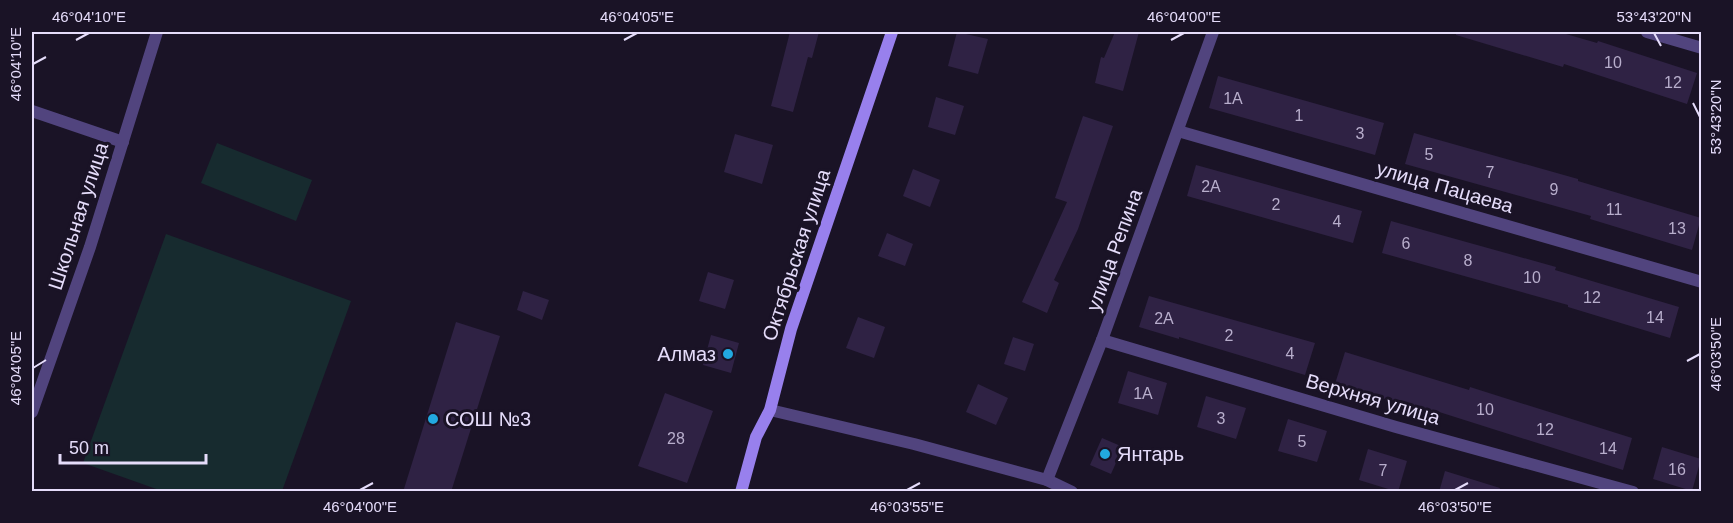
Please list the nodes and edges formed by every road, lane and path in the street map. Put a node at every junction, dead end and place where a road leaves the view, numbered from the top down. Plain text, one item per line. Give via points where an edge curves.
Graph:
1 (157, 32) edge
2 (891, 32) edge
3 (1213, 32) edge
4 (1647, 32) edge
5 (1701, 48) edge
6 (32, 111) edge
7 (1178, 131) junction
8 (123, 142) junction
9 (1701, 282) edge
10 (1102, 340) junction
11 (770, 410) junction
12 (32, 412) edge
13 (1047, 480) junction
14 (741, 492) edge
15 (1072, 492) edge
16 (1633, 492) edge

1 - 8 street, Школьная улица
2 - 11 main road, Октябрьская улица via 791,328
3 - 7 street, улица Репина
4 - 5 street
6 - 8 street
7 - 9 street, улица Пацаева
7 - 10 street, улица Репина
8 - 12 street, Школьная улица
10 - 13 street, улица Репина
10 - 16 street, Верхняя улица
11 - 13 street
11 - 14 main road, Октябрьская улица via 756,437
13 - 15 street

